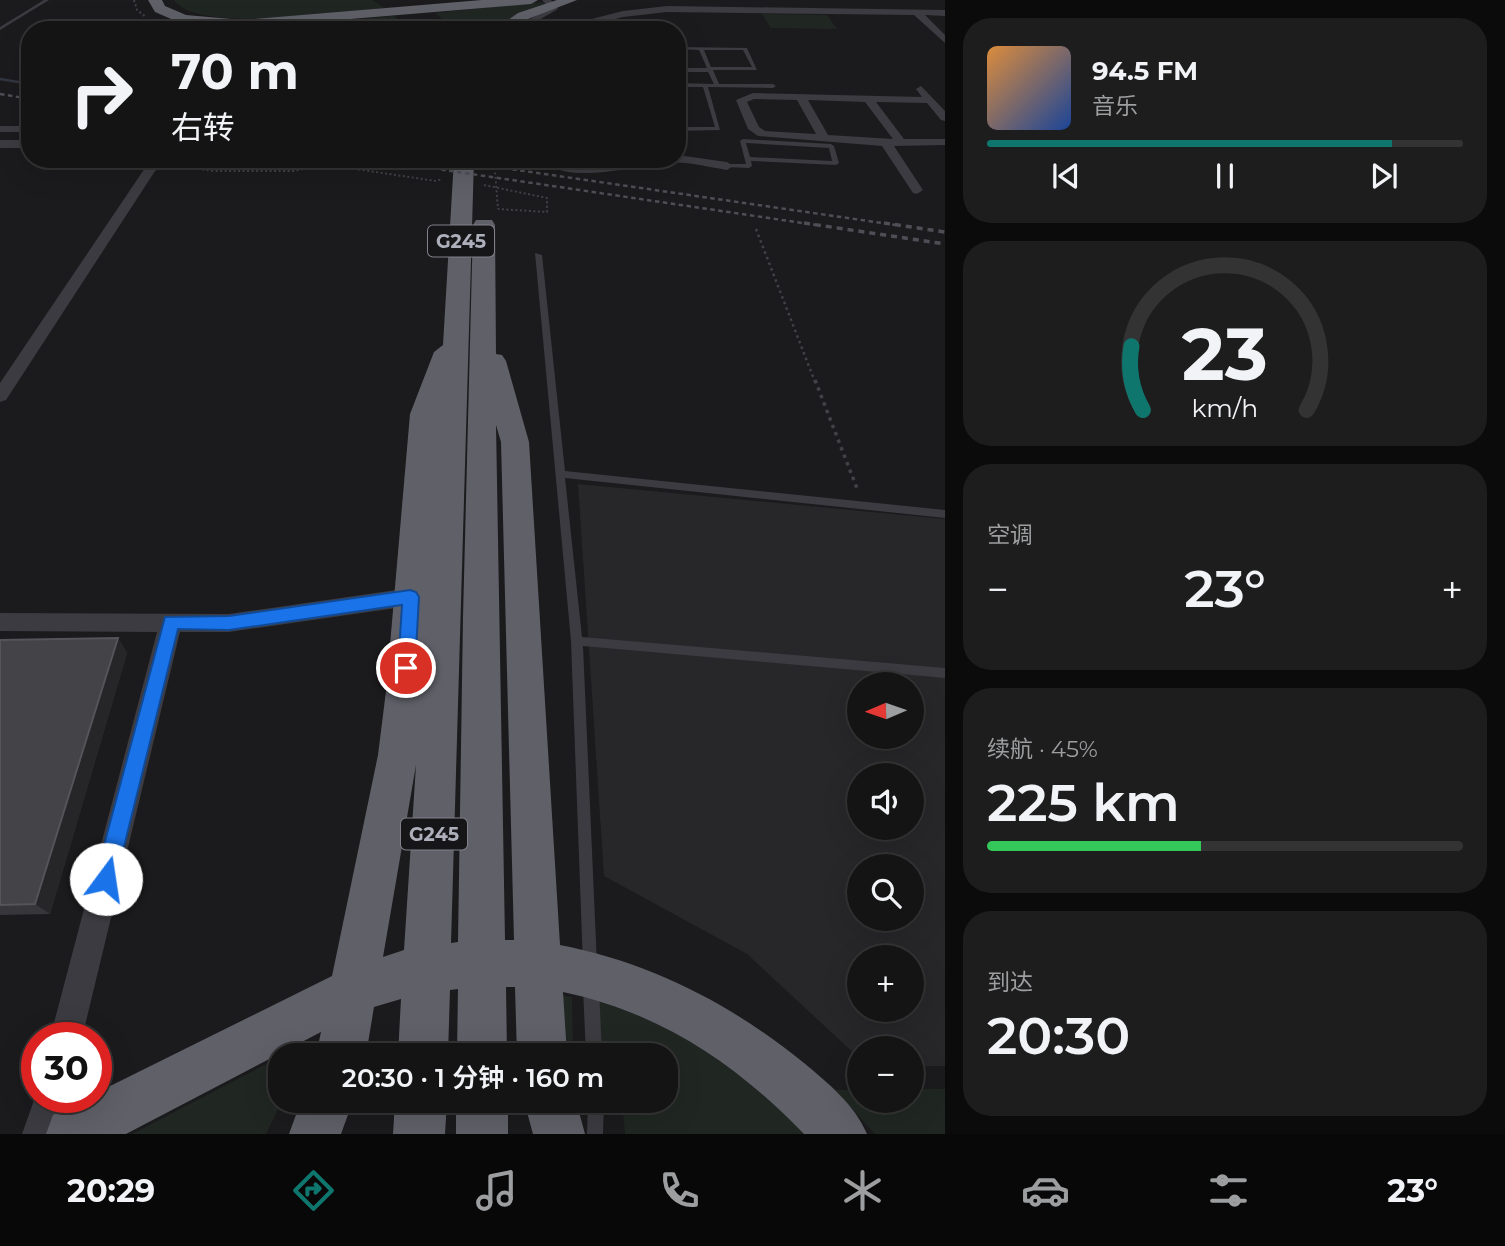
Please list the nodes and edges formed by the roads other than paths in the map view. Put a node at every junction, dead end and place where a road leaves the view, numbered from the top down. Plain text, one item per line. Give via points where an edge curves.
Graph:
1 (47, 0) edge
2 (146, 0) edge
3 (155, 0) edge
4 (167, 0) edge
5 (385, 0) edge
6 (403, 0) edge
7 (487, 0) edge
8 (531, 0) edge
9 (546, 0) edge
10 (570, 0) edge
11 (923, 13) junction
12 (945, 13) edge
13 (289, 19) junction
14 (175, 21) edge
15 (197, 21) edge
16 (271, 21) edge
17 (414, 21) edge
18 (434, 21) dead end
19 (523, 21) edge
20 (524, 21) edge
21 (594, 21) edge
22 (0, 29) edge
23 (945, 30) edge
24 (945, 40) edge
25 (686, 48) edge
26 (701, 49) junction
27 (710, 69) junction
28 (686, 70) edge
29 (686, 85) edge
30 (705, 85) junction
31 (717, 85) junction
32 (918, 85) dead end
33 (773, 86) dead end
34 (801, 97) junction
35 (863, 100) junction
36 (930, 100) junction
37 (944, 116) edge
38 (0, 129) edge
39 (21, 129) edge
40 (686, 129) edge
41 (824, 138) junction
42 (899, 140) junction
43 (945, 142) edge
44 (886, 143) junction
45 (0, 144) edge
46 (21, 144) edge
47 (747, 159) junction
48 (686, 161) edge
49 (727, 166) joint
50 (151, 168) edge
51 (464, 168) edge
52 (917, 190) dead end
53 (494, 199) road end
54 (538, 255) dead end
55 (470, 323) junction
56 (0, 396) edge
57 (560, 474) junction
58 (945, 514) edge
59 (410, 597) junction
60 (0, 622) edge
61 (171, 622) junction
62 (577, 641) junction
63 (945, 673) edge
64 (70, 1022) edge
65 (345, 1043) edge
66 (424, 1043) edge
67 (482, 1043) edge
68 (541, 1043) edge
69 (594, 1043) edge
70 (46, 1113) edge
71 (322, 1113) edge
72 (420, 1113) edge
73 (482, 1113) edge
74 (553, 1113) edge
75 (596, 1113) edge
76 (39, 1134) edge
77 (72, 1134) edge
78 (314, 1134) edge
79 (419, 1134) edge
80 (482, 1134) edge
81 (559, 1134) edge
82 (595, 1134) edge
83 (841, 1134) edge

1 - 22 lane
2 - 14 highway via 162,18
3 - 15 highway via 165,12
4 - 13 highway via 170,6 198,17
5 - 17 highway
6 - 18 highway
7 - 13 highway
8 - 13 highway
9 - 20 street via 554,9
10 - 19 highway
11 - 12 street
11 - 21 street via 667,9
11 - 23 street
11 - 24 street
13 - 16 highway
25 - 26 lane
26 - 27 lane
26 - 27 lane via 744,49 755,69
27 - 28 lane
27 - 31 lane
29 - 30 lane
30 - 31 lane
30 - 40 lane via 718,129
31 - 33 lane
32 - 36 street
34 - 35 street
34 - 41 street
34 - 41 street via 753,96 741,102 758,132
35 - 36 street
35 - 42 street
36 - 37 street
38 - 39 street
41 - 44 street
42 - 43 street
42 - 44 street
44 - 52 street
45 - 46 street
47 - 47 lane via 743,141 831,146 836,163
47 - 49 lane via 749,166
48 - 49 street
50 - 56 street
51 - 55 highway, G245
53 - 55 highway, G245
54 - 57 lane
55 - 59 highway via 424,414
55 - 66 highway, G245
55 - 67 highway, G245
55 - 68 highway via 515,442
57 - 58 lane
57 - 62 lane
59 - 61 street via 229,623
59 - 65 highway via 398,755
60 - 61 street
61 - 64 street
62 - 63 lane
62 - 69 lane
70 - 76 street
71 - 78 highway
72 - 79 highway
73 - 80 highway
74 - 81 highway
75 - 82 lane
77 - 83 highway via 352,992 425,969 498,962 564,966 669,1001 766,1063

